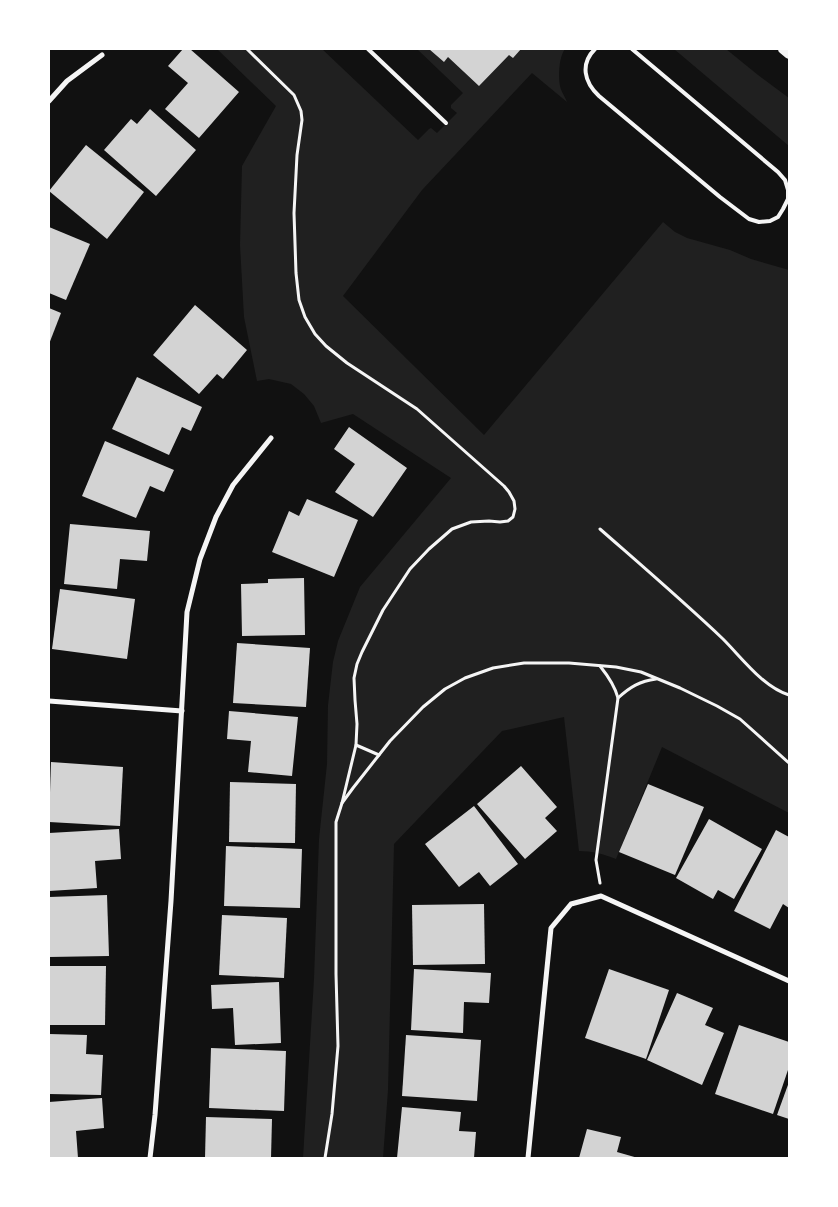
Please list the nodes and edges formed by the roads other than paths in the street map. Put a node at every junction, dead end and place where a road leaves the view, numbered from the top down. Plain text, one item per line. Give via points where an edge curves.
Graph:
1 (368, 49) edge
2 (595, 49) edge
3 (632, 49) edge
4 (783, 49) edge
5 (639, 51) edge
6 (789, 54) edge
7 (102, 55) dead end
8 (49, 101) edge
9 (446, 123) dead end
10 (783, 209) junction
11 (789, 213) edge
12 (271, 438) dead end
13 (49, 701) edge
14 (182, 711) junction
15 (789, 982) edge
16 (150, 1158) edge
17 (528, 1158) edge

1 - 9 lane
2 - 10 lane via 585,69 592,90 599,96 749,219 770,221
3 - 5 lane
4 - 6 main road
5 - 10 lane via 778,172 788,190
7 - 8 street via 66,81
10 - 11 lane
12 - 14 street via 233,485 200,559 187,612
13 - 14 street
14 - 16 street
15 - 17 street via 602,896 571,904 550,928

